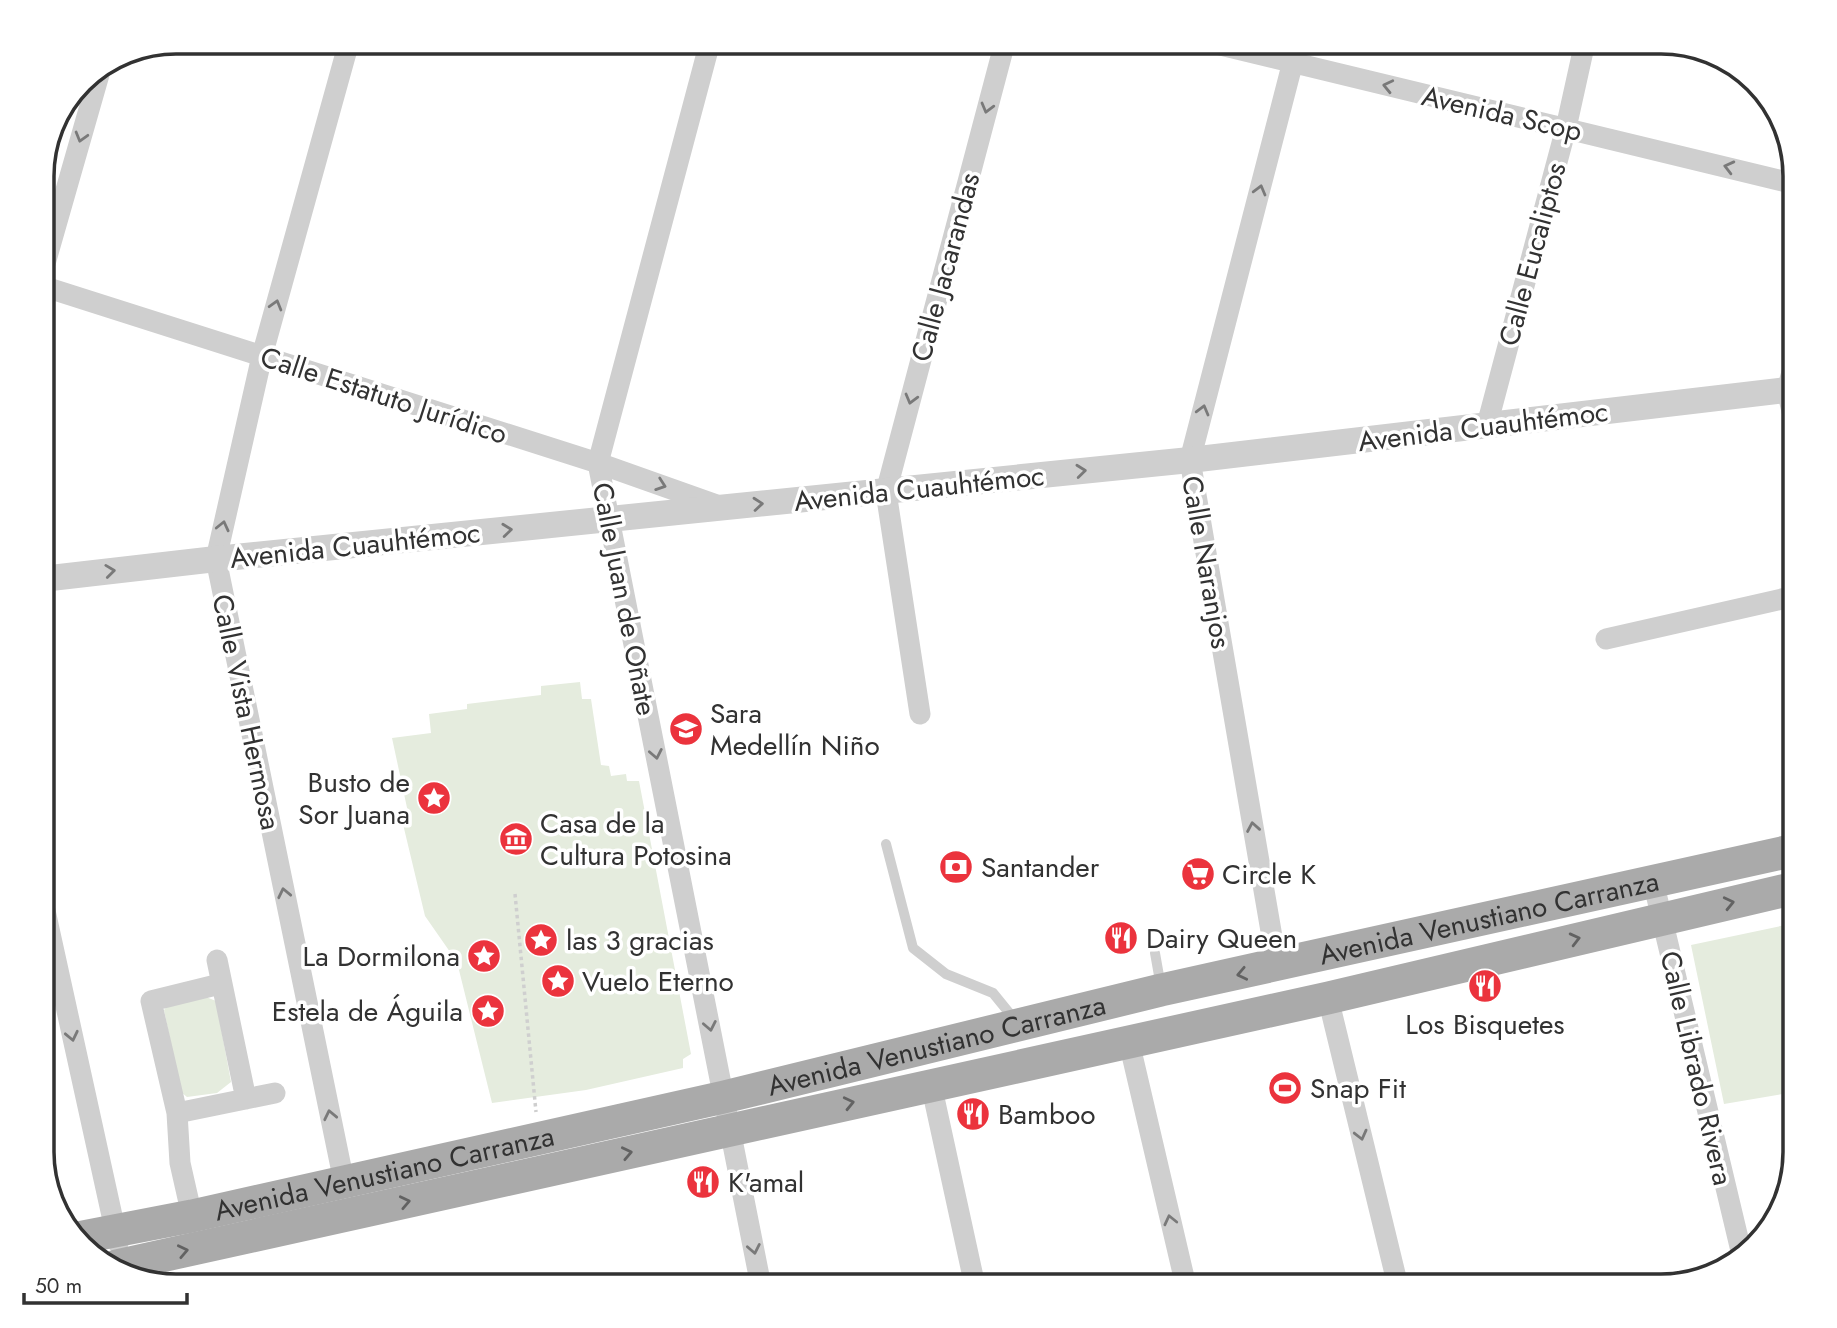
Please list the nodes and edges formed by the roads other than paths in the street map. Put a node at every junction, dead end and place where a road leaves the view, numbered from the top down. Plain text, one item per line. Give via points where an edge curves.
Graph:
1 (346, 54) edge
2 (707, 54) edge
3 (1002, 54) edge
4 (1254, 54) edge
5 (1295, 54) edge
6 (1582, 54) edge
7 (1293, 64) junction
8 (96, 85) edge
9 (1566, 128) junction
10 (1783, 181) edge
11 (55, 228) edge
12 (55, 290) edge
13 (262, 356) junction
14 (1783, 391) edge
15 (1487, 425) junction
16 (1189, 460) junction
17 (598, 463) junction
18 (886, 492) junction
19 (724, 507) junction
20 (610, 519) junction
21 (216, 559) junction
22 (55, 578) edge
23 (1783, 599) edge
24 (1606, 639) dead end
25 (920, 714) dead end
26 (886, 844) dead end
27 (1783, 853) edge
28 (1653, 881) junction
29 (1783, 891) edge
30 (1662, 918) junction
31 (1155, 953) dead end
32 (55, 958) edge
33 (217, 960) dead end
34 (1277, 966) junction
35 (220, 984) junction
36 (1161, 990) junction
37 (1328, 998) junction
38 (1020, 1025) junction
39 (1129, 1042) junction
40 (931, 1084) junction
41 (275, 1093) dead end
42 (724, 1097) junction
43 (246, 1099) junction
44 (177, 1113) junction
45 (731, 1130) junction
46 (344, 1182) junction
47 (192, 1216) junction
48 (114, 1230) junction
49 (88, 1236) edge
50 (1739, 1244) edge
51 (120, 1259) edge
52 (130, 1264) edge
53 (759, 1274) edge
54 (972, 1274) edge
55 (1183, 1274) edge
56 (1395, 1274) edge

13 -> 1 street, Calle Vista Hermosa
2 - 17 street, Calle Juan de Oñate
3 -> 18 street, Calle Jacarandas
4 - 7 street, Avenida Scop
5 - 7 street, Calle Naranjos
6 - 9 street, Calle Eucaliptos
9 -> 7 street, Avenida Scop
16 -> 7 street, Calle Naranjos
8 -> 11 street
10 -> 9 street, Avenida Scop
9 - 15 street, Calle Eucaliptos
12 - 13 street, Calle Estatuto Jurídico
13 - 17 street, Calle Estatuto Jurídico
21 -> 13 street, Calle Vista Hermosa
14 - 15 street, Avenida Cuauhtémoc
15 - 16 street, Avenida Cuauhtémoc
18 -> 16 street, Avenida Cuauhtémoc
34 -> 16 street, Calle Naranjos
17 -> 19 street, Calle Estatuto Jurídico
17 - 20 street, Calle Juan de Oñate
19 -> 18 street, Avenida Cuauhtémoc
18 - 25 street
19 - 20 street, Avenida Cuauhtémoc
21 -> 20 street, Avenida Cuauhtémoc
20 -> 42 street, Calle Juan de Oñate
22 -> 21 street, Avenida Cuauhtémoc
46 -> 21 street, Calle Vista Hermosa
23 - 24 street
26 - 38 lane via 913,948 946,974 993,993
27 - 28 main road, Avenida Venustiano Carranza
28 - 30 street, Calle Librado Rivera
28 - 34 main road, Avenida Venustiano Carranza
30 -> 29 main road, Avenida Venustiano Carranza
37 -> 30 main road, Avenida Venustiano Carranza
30 - 50 street, Calle Librado Rivera
31 - 36 lane
32 -> 48 street
33 - 35 street
34 -> 36 main road, Avenida Venustiano Carranza
35 - 43 street
35 - 44 street via 151,1001
36 - 38 main road, Avenida Venustiano Carranza
37 - 39 main road, Avenida Venustiano Carranza
37 -> 56 street
38 - 42 main road, Avenida Venustiano Carranza
39 - 40 main road, Avenida Venustiano Carranza
55 -> 39 street
45 -> 40 main road, Avenida Venustiano Carranza
40 - 54 street
41 - 43 street
42 - 45 street, Calle Juan de Oñate
42 - 46 main road, Avenida Venustiano Carranza
43 - 44 street
44 - 47 street via 180,1163
52 -> 45 main road, Avenida Venustiano Carranza
45 -> 53 street, Calle Juan de Oñate
46 - 47 main road, Avenida Venustiano Carranza
47 - 48 main road, Avenida Venustiano Carranza
48 - 49 main road, Avenida Venustiano Carranza
48 - 51 street

